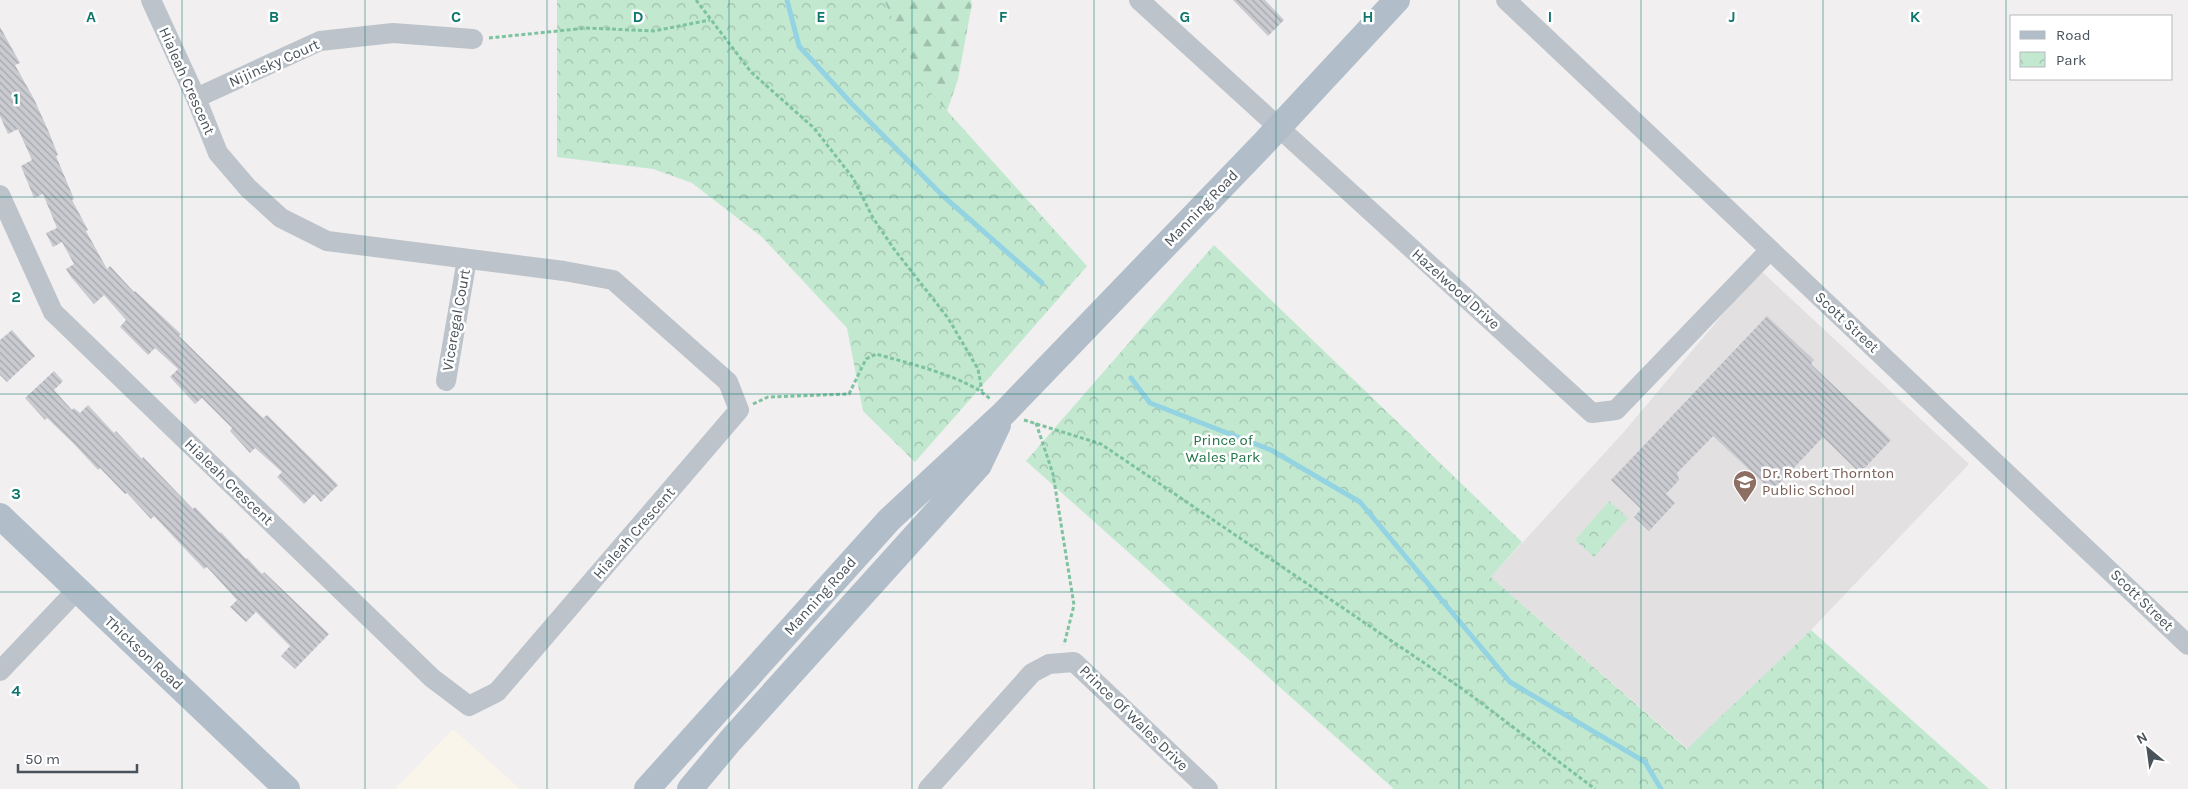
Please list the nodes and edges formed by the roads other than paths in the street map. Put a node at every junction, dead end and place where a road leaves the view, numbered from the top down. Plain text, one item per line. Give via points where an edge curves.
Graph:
1 (151, 0) edge
2 (1139, 0) edge
3 (1396, 0) edge
4 (1506, 0) edge
5 (473, 40) road end
6 (196, 98) junction
7 (1278, 128) junction
8 (0, 195) edge
9 (1770, 250) junction
10 (467, 258) junction
11 (446, 381) dead end
12 (1004, 413) junction
13 (0, 516) edge
14 (77, 590) junction
15 (2188, 644) edge
16 (0, 671) edge
17 (288, 789) edge
18 (647, 789) edge
19 (690, 789) edge
20 (928, 789) edge
21 (1208, 789) edge

1 - 6 street, Hialeah Crescent
2 - 7 street, Hazelwood Drive
3 - 7 main road, Manning Road
4 - 9 street, Scott Street
5 - 6 street, Nijinsky Court via 393,34 320,41
6 - 10 street, Hialeah Crescent via 218,153 248,188 281,218 327,241
7 - 9 street, Hazelwood Drive via 1592,413 1616,410
7 - 12 main road, Manning Road
8 - 10 street, Hialeah Crescent via 53,312 432,678 469,706 497,692 739,410 728,382 613,280
9 - 15 street, Scott Street
10 - 11 street, Viceregal Court
12 - 18 main road, Manning Road via 889,520
12 - 19 main road, Manning Road via 979,465
13 - 14 main road, Thickson Road
14 - 16 street
14 - 17 main road, Thickson Road
20 - 21 street, Prince Of Wales Drive via 1032,673 1049,664 1074,662

